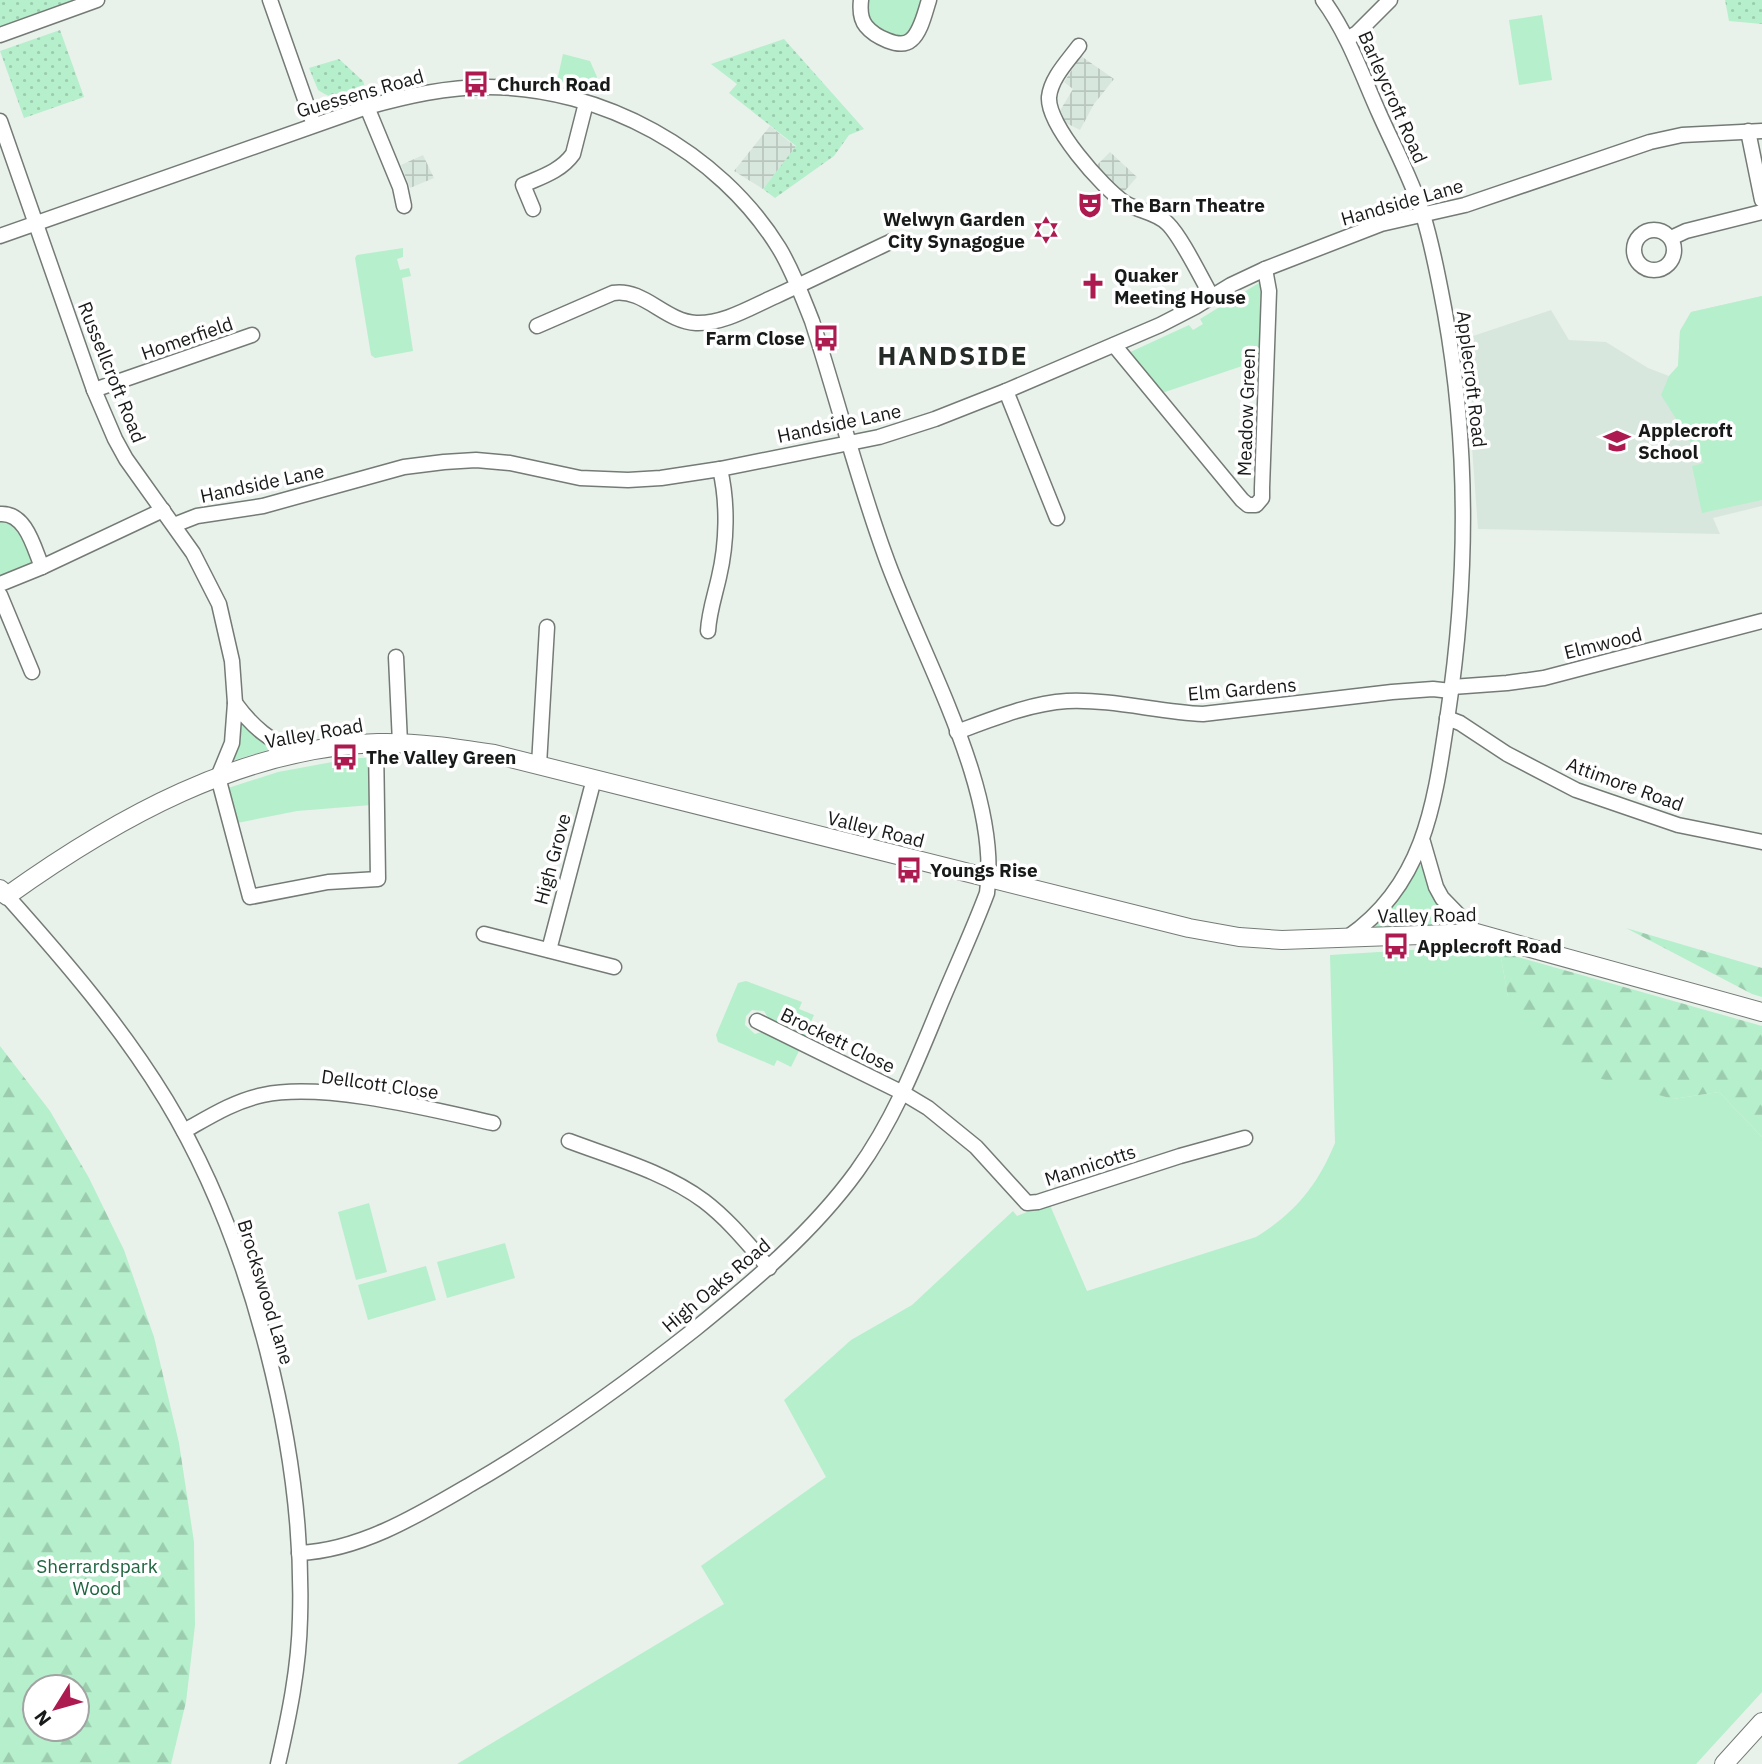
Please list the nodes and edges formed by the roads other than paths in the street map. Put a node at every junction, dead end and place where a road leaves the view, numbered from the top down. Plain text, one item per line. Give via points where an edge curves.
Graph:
1 (97, 0) edge
2 (270, 0) edge
3 (861, 0) edge
4 (929, 0) edge
5 (1323, 0) edge
6 (1390, 0) edge
7 (83, 3) edge
8 (0, 35) edge
9 (1347, 39) junction
10 (1079, 46) dead end
11 (586, 103) junction
12 (367, 107) junction
13 (0, 121) edge
14 (314, 125) junction
15 (1755, 131) edge
16 (1762, 200) edge
17 (404, 206) dead end
18 (533, 209) dead end
19 (1762, 212) edge
20 (1423, 213) junction
21 (36, 223) junction
22 (0, 236) edge
23 (1671, 238) dead end
24 (892, 240) dead end
25 (1265, 269) junction
26 (799, 286) junction
27 (1212, 297) junction
28 (537, 326) dead end
29 (252, 335) dead end
30 (1114, 345) junction
31 (94, 390) junction
32 (1006, 391) junction
33 (850, 444) junction
34 (720, 469) junction
35 (163, 510) junction
36 (0, 514) edge
37 (1056, 518) dead end
38 (174, 525) junction
39 (42, 567) junction
40 (0, 584) edge
41 (0, 595) edge
42 (1762, 621) edge
43 (547, 626) dead end
44 (708, 631) dead end
45 (396, 657) dead end
46 (32, 672) dead end
47 (1451, 689) junction
48 (235, 703) junction
49 (1447, 718) junction
50 (957, 732) junction
51 (376, 743) junction
52 (400, 743) junction
53 (297, 754) junction
54 (539, 765) junction
55 (218, 777) junction
56 (594, 779) junction
57 (1423, 842) junction
58 (1762, 842) edge
59 (989, 879) junction
60 (4, 892) edge
61 (1476, 933) junction
62 (484, 934) dead end
63 (1348, 937) junction
64 (549, 950) junction
65 (614, 967) dead end
66 (1762, 1012) edge
67 (757, 1021) dead end
68 (903, 1093) junction
69 (493, 1123) dead end
70 (184, 1131) junction
71 (1245, 1138) dead end
72 (569, 1141) dead end
73 (769, 1268) junction
74 (299, 1553) junction
75 (1762, 1722) edge
76 (278, 1764) edge
77 (1724, 1764) edge

1 - 7 street
2 - 14 street
3 - 4 street via 860,12 867,27 899,44 916,34
5 - 9 street, Barleycroft Road
6 - 9 street
7 - 8 street
9 - 20 street, Barleycroft Road
10 - 27 street via 1051,88 1049,104 1055,122 1112,191 1170,226
11 - 12 street, Guessens Road via 532,89 488,87 421,93
11 - 18 street via 573,154 557,170 523,185
11 - 26 street, Guessens Road via 654,132 715,174 765,228
12 - 14 street, Guessens Road
12 - 17 street
13 - 21 street, Russellcroft Road
14 - 21 street, Guessens Road
15 - 16 street
15 - 20 street, Handside Lane via 1682,135 1650,142 1465,205
19 - 23 street
20 - 25 street, Handside Lane via 1381,224
20 - 47 street, Applecroft Road via 1451,348 1463,469 1463,578
21 - 22 street, Guessens Road
21 - 31 street, Russellcroft Road
24 - 26 street
25 - 27 street, Handside Lane
25 - 30 street, Meadow Green via 1269,291 1264,462 1262,498 1256,505 1242,500
26 - 28 street via 710,322 680,320 621,291
26 - 33 street, Guessens Road
27 - 30 street, Handside Lane
29 - 31 street, Homerfield
30 - 32 street, Handside Lane
31 - 35 street, Russellcroft Road via 126,459
32 - 33 street, Handside Lane via 906,429
32 - 37 street
33 - 34 street, Handside Lane
33 - 50 street via 885,555
34 - 38 street, Handside Lane via 603,481 510,463 444,462 404,467
34 - 44 street via 723,553
35 - 38 street, Russellcroft Road
35 - 39 street
36 - 39 street via 21,523
38 - 48 street, Russellcroft Road via 219,604 232,662
39 - 40 street
41 - 46 street
42 - 47 street, Elmwood via 1544,678
43 - 54 street
45 - 52 street
47 - 49 street, Applecroft Road
47 - 50 street, Elm Gardens via 1203,714 1065,701
48 - 53 street via 266,737
48 - 55 street, Russellcroft Road via 232,743
49 - 57 street, Applecroft Road
49 - 58 street, Attimore Road via 1576,790 1678,825
50 - 59 street via 984,820
51 - 52 main road, Valley Road
51 - 53 main road, Valley Road
51 - 55 street via 378,879 328,881 250,897
52 - 54 main road, Valley Road via 458,748
53 - 55 main road, Valley Road
54 - 56 main road, Valley Road
55 - 60 main road, Valley Road via 114,825
56 - 59 main road, Valley Road
56 - 64 street, High Grove
57 - 61 street via 1442,898
57 - 63 street, Applecroft Road via 1383,909
59 - 63 main road, Valley Road via 1239,937
59 - 68 street, High Oaks Road via 975,926
60 - 70 street, Brockswood Lane via 115,1024
61 - 63 main road, Valley Road
61 - 66 main road, Valley Road
62 - 64 street
64 - 65 street
67 - 68 street, Brockett Close
68 - 71 street, Mannicotts via 976,1147 1027,1203
68 - 73 street, High Oaks Road via 857,1170
69 - 70 street, Dellcott Close via 345,1094 287,1092 243,1101
70 - 74 street, Brockswood Lane via 232,1242 270,1364 290,1468
72 - 73 street via 687,1190 717,1212
73 - 74 street, High Oaks Road via 644,1370 520,1455 395,1525 330,1550
74 - 76 street, Brockswood Lane via 297,1662
75 - 77 main road

